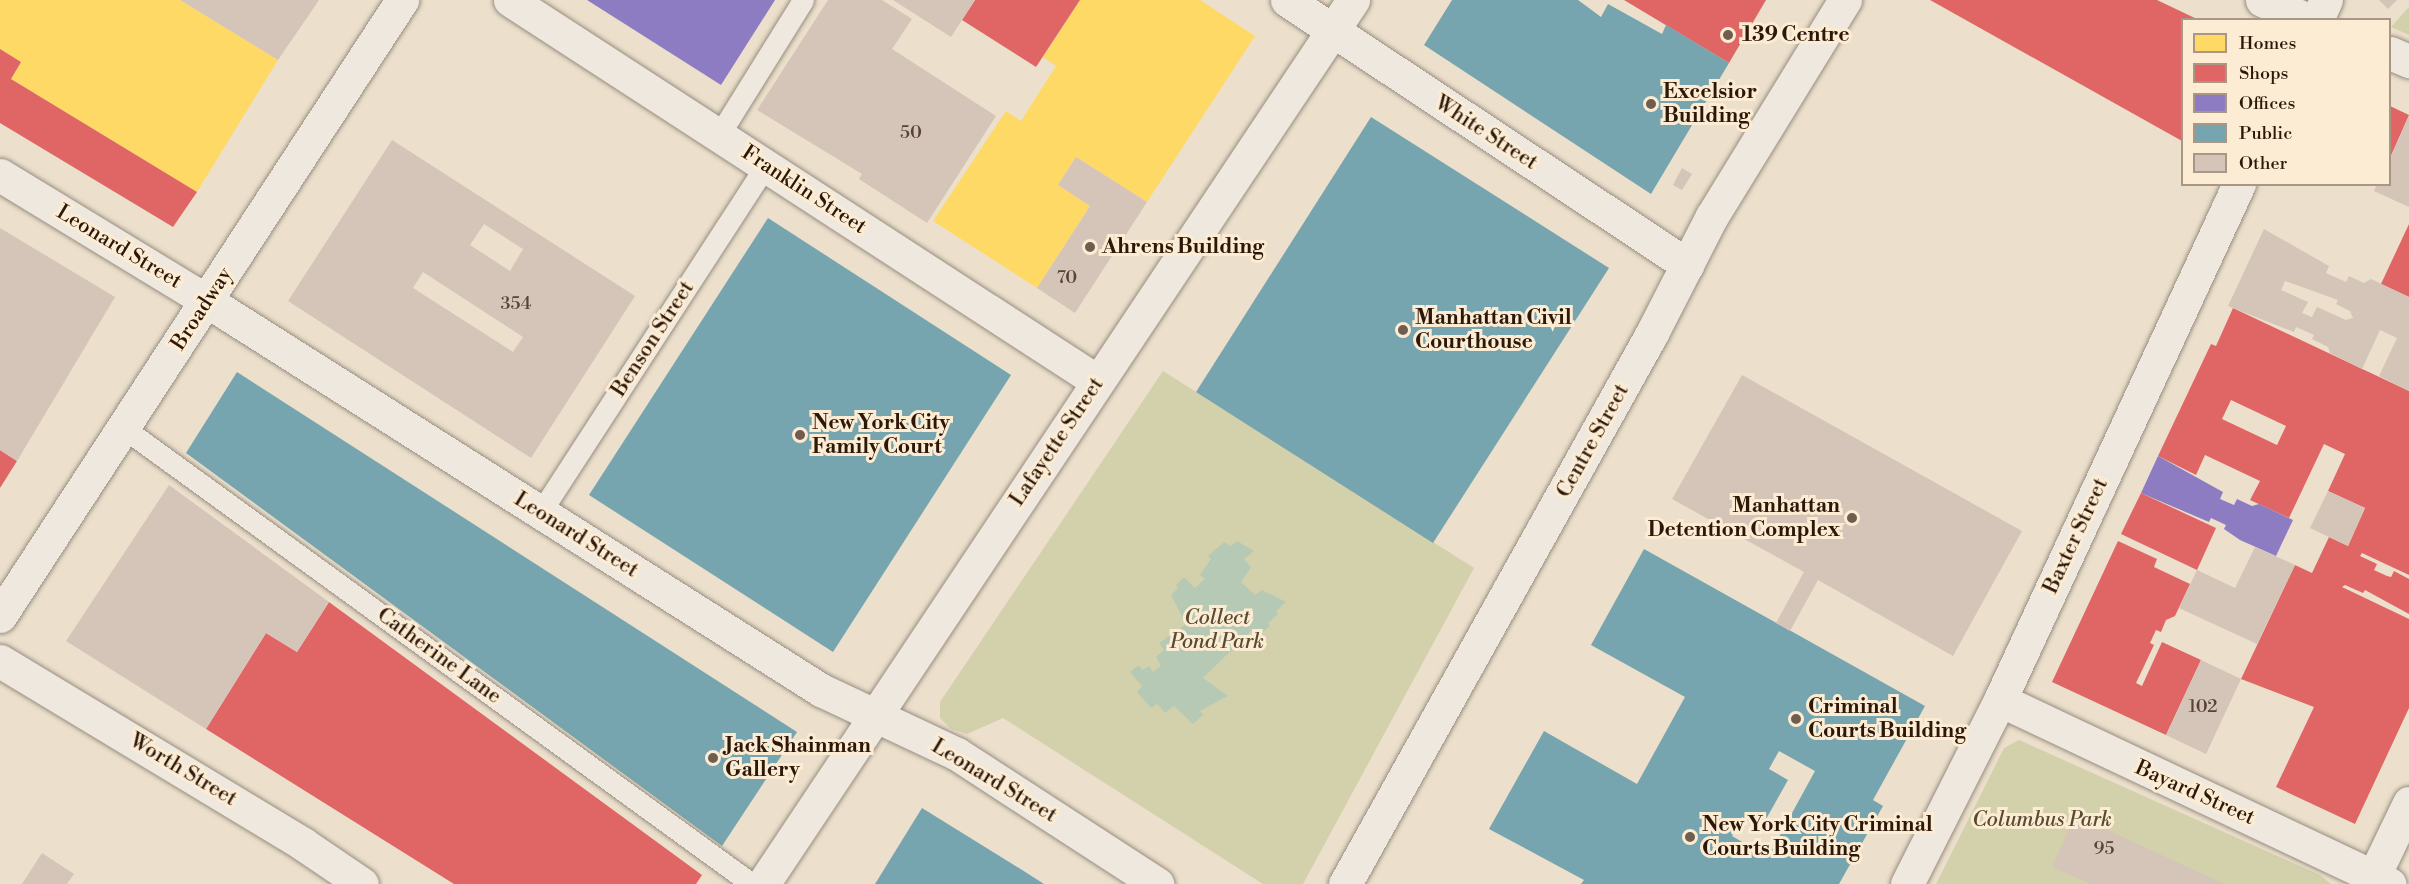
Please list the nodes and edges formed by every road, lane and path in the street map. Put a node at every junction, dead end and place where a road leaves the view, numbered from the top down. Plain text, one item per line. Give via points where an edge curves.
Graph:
1 (402, 0) edge
2 (510, 0) edge
3 (803, 0) edge
4 (1287, 0) edge
5 (1353, 0) edge
6 (1845, 0) edge
7 (2262, 0) edge
8 (2326, 0) edge
9 (2303, 18) edge
10 (2318, 18) edge
11 (1332, 30) junction
12 (2391, 53) edge
13 (2409, 61) edge
14 (719, 135) junction
15 (766, 165) junction
16 (0, 176) edge
17 (2239, 186) edge
18 (1687, 265) junction
19 (207, 301) junction
20 (1097, 381) junction
21 (125, 429) junction
22 (540, 513) junction
23 (0, 616) edge
24 (0, 662) edge
25 (2000, 700) junction
26 (874, 716) junction
27 (2409, 803) edge
28 (2378, 881) edge
29 (362, 884) edge
30 (752, 884) edge
31 (763, 884) edge
32 (1157, 884) edge
33 (1345, 884) edge
34 (1907, 884) edge

1 - 19 street, Broadway
2 - 14 street, Franklin Street
3 - 14 lane
4 - 11 street, White Street
5 - 11 street, Lafayette Street
6 - 18 street, Centre Street via 1712,216
7 - 9 street
8 - 10 street
11 - 18 street, White Street
11 - 20 street, Lafayette Street
12 - 13 street
14 - 15 street, Franklin Street
15 - 20 street, Franklin Street
15 - 22 lane, Benson Street
16 - 19 street, Leonard Street
17 - 25 street, Baxter Street
18 - 33 street, Centre Street
19 - 21 street, Broadway
19 - 22 street, Leonard Street
20 - 26 street, Lafayette Street
21 - 23 street, Broadway
21 - 30 lane, Catherine Lane
22 - 26 street, Leonard Street via 821,690
24 - 29 street, Worth Street via 303,844
25 - 28 street, Bayard Street
25 - 34 street, Baxter Street
26 - 31 street, Lafayette Street
26 - 32 street, Leonard Street via 957,754
27 - 28 street

